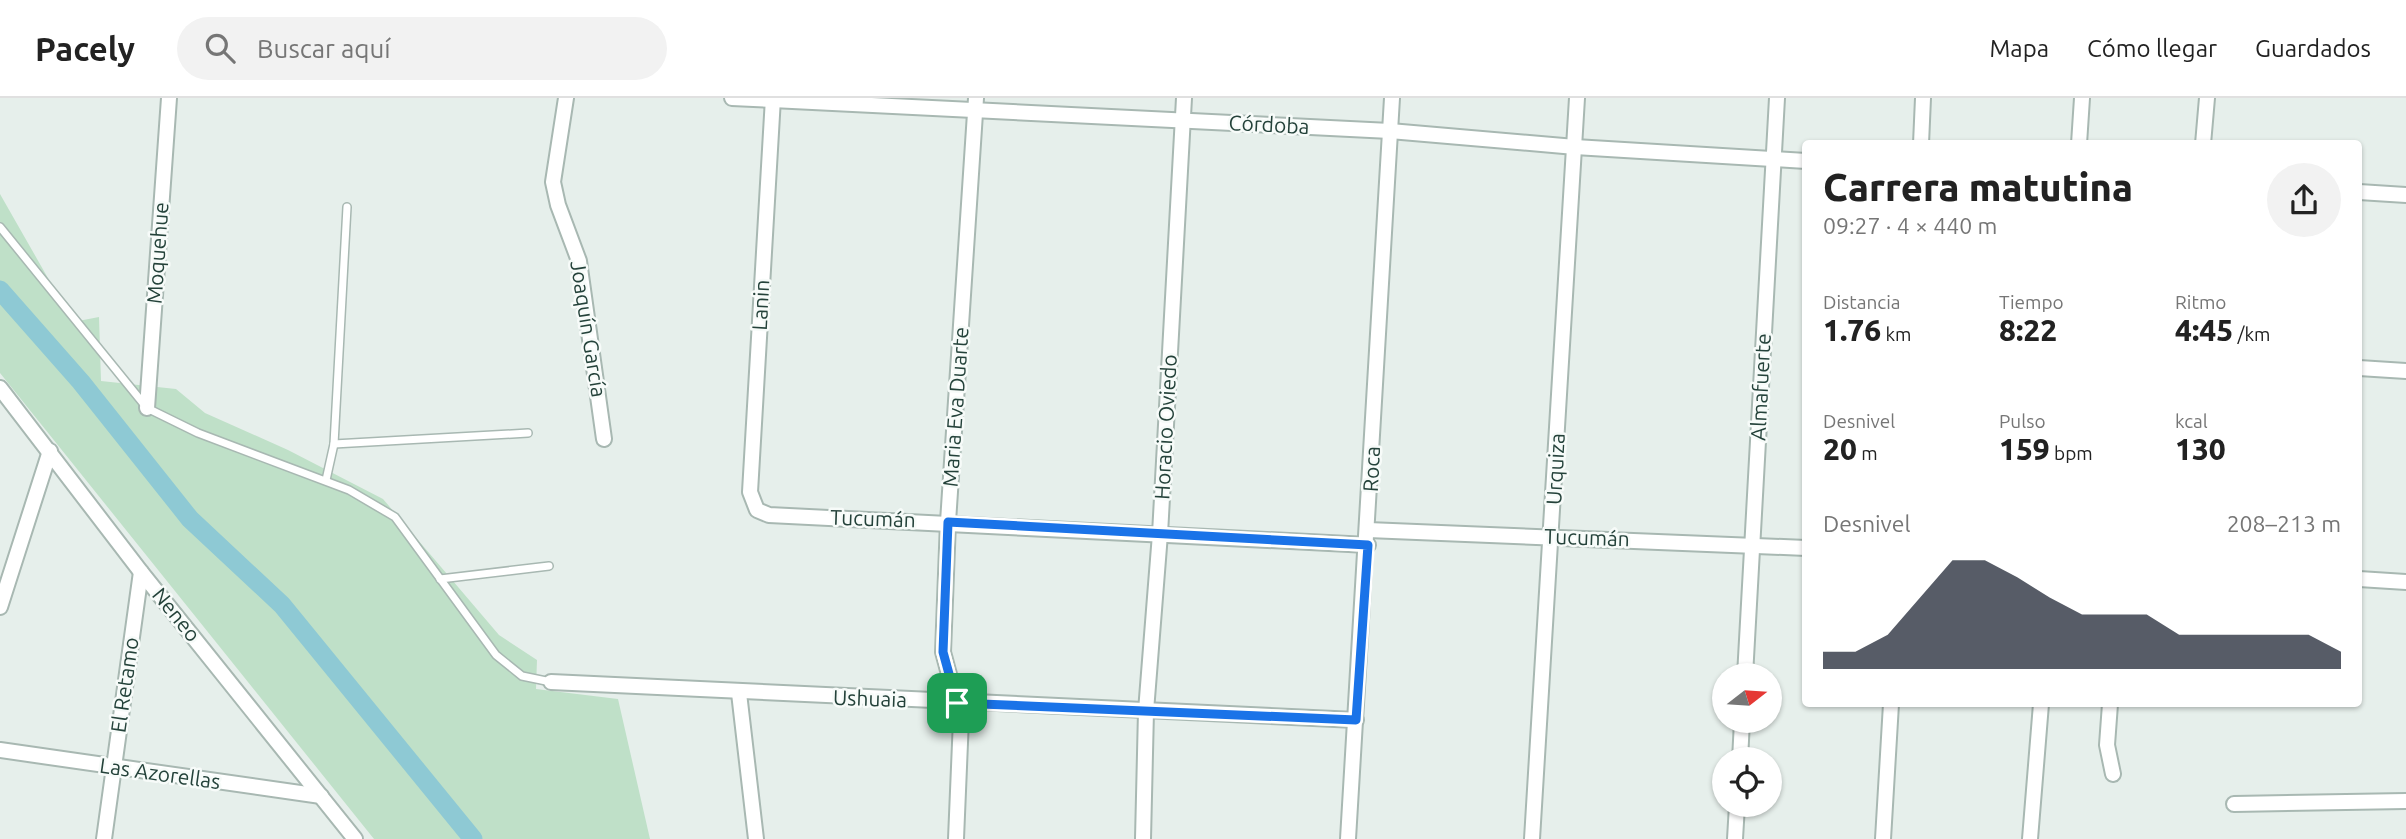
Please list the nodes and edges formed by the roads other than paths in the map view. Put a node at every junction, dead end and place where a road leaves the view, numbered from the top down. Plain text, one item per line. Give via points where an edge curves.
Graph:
1 (169, 98) edge
2 (566, 98) edge
3 (732, 98) edge
4 (1184, 98) edge
5 (1392, 98) edge
6 (1577, 98) edge
7 (1777, 98) edge
8 (1923, 98) edge
9 (2082, 98) edge
10 (2207, 98) edge
11 (773, 99) edge
12 (976, 104) edge
13 (1182, 121) junction
14 (1390, 131) junction
15 (1921, 140) edge
16 (2079, 140) edge
17 (2203, 140) edge
18 (1575, 147) junction
19 (1773, 159) junction
20 (1802, 161) edge
21 (2362, 192) edge
22 (2406, 195) edge
23 (347, 207) dead end
24 (0, 227) edge
25 (2362, 368) edge
26 (2406, 371) edge
27 (0, 388) edge
28 (148, 408) junction
29 (528, 433) dead end
30 (604, 439) dead end
31 (334, 444) junction
32 (50, 451) junction
33 (326, 480) junction
34 (757, 510) joint
35 (948, 522) junction
36 (1160, 534) junction
37 (1552, 537) junction
38 (1368, 538) junction
39 (1754, 544) junction
40 (1802, 548) edge
41 (549, 566) dead end
42 (141, 572) junction
43 (440, 579) junction
44 (2362, 579) edge
45 (2406, 582) edge
46 (0, 607) edge
47 (1746, 663) edge
48 (551, 682) joint
49 (739, 692) junction
50 (957, 703) junction
51 (1891, 707) edge
52 (2041, 707) edge
53 (2110, 707) edge
54 (1146, 711) junction
55 (1356, 720) junction
56 (0, 750) edge
57 (113, 768) junction
58 (2113, 774) dead end
59 (321, 796) junction
60 (2406, 801) edge
61 (2234, 804) dead end
62 (1736, 817) edge
63 (104, 839) edge
64 (355, 839) edge
65 (756, 839) edge
66 (956, 839) edge
67 (1143, 839) edge
68 (1348, 839) edge
69 (1532, 839) edge
70 (1735, 839) edge
71 (1883, 839) edge
72 (2030, 839) edge

1 - 28 street, Moquehue
2 - 30 street, Joaquín García via 553,182 579,261
3 - 11 street, Córdoba
4 - 13 street, Horacio Oviedo
5 - 14 street, Roca
6 - 18 street, Urquiza
7 - 19 street, Almafuerte
8 - 15 street
9 - 16 street
10 - 17 street
11 - 12 street, Córdoba
11 - 34 street, Lanin via 750,492
12 - 13 street, Córdoba
12 - 35 street, Maria Eva Duarte
13 - 14 street, Córdoba
13 - 36 street, Horacio Oviedo
14 - 18 street, Córdoba
14 - 38 street, Roca
18 - 19 street, Córdoba
18 - 37 street, Urquiza
19 - 20 street, Córdoba
19 - 39 street, Almafuerte
21 - 22 street
23 - 31 lane
24 - 28 lane
25 - 26 street
27 - 32 street, Neneo
28 - 33 lane via 198,433
29 - 31 lane
31 - 33 lane
32 - 42 street, Neneo
32 - 46 street
33 - 43 lane via 395,517
34 - 35 street, Tucumán via 769,515
35 - 36 street, Tucumán
35 - 50 street, Maria Eva Duarte via 943,652
36 - 38 street, Tucumán
36 - 54 street, Horacio Oviedo
37 - 38 street, Tucumán
37 - 39 street, Tucumán
37 - 69 street, Urquiza
38 - 55 street, Roca
39 - 40 street, Tucumán
39 - 47 street, Almafuerte
41 - 43 lane
42 - 57 street, El Retamo
42 - 59 street, Neneo
43 - 48 lane via 496,655 522,676
44 - 45 street
48 - 49 street, Ushuaia
49 - 50 street, Ushuaia
49 - 65 street
50 - 54 street, Ushuaia
50 - 66 street, Maria Eva Duarte via 961,719
51 - 71 street
52 - 72 street
53 - 58 street via 2107,745
54 - 55 street, Ushuaia
54 - 67 street, Horacio Oviedo
55 - 68 street, Roca
56 - 57 street, Las Azorellas
57 - 59 street, Las Azorellas
57 - 63 street, El Retamo
59 - 64 street, Neneo
60 - 61 street
62 - 70 street

